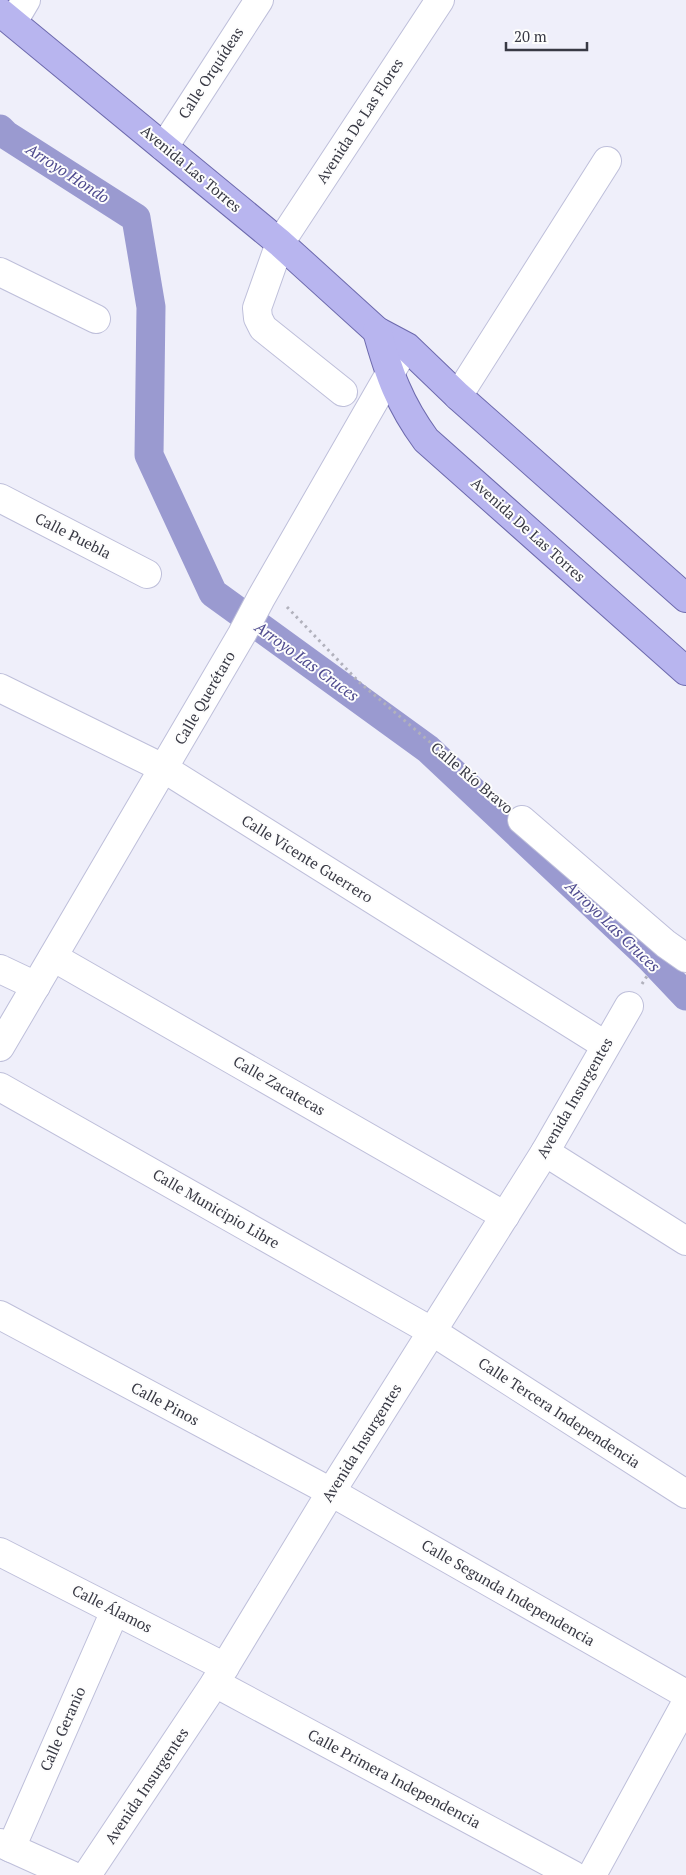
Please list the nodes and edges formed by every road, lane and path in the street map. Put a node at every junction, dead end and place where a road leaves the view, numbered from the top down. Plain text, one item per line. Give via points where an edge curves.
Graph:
1 (259, 0) edge
2 (440, 0) edge
3 (13, 11) edge
4 (164, 146) junction
5 (606, 161) dead end
6 (280, 243) junction
7 (0, 272) edge
8 (96, 319) dead end
9 (377, 331) junction
10 (407, 347) junction
11 (389, 374) junction
12 (343, 392) dead end
13 (458, 396) junction
14 (0, 498) edge
15 (146, 574) dead end
16 (674, 579) edge
17 (264, 592) junction
18 (686, 598) edge
19 (686, 671) edge
20 (0, 688) edge
21 (163, 768) junction
22 (522, 820) joint
23 (53, 956) junction
24 (686, 958) edge
25 (0, 969) edge
26 (36, 986) junction
27 (629, 1006) dead end
28 (3, 1036) edge
29 (605, 1045) junction
30 (0, 1087) edge
31 (546, 1152) junction
32 (505, 1216) junction
33 (686, 1241) edge
34 (0, 1316) edge
35 (433, 1332) junction
36 (331, 1492) junction
37 (686, 1494) edge
38 (0, 1552) edge
39 (114, 1610) junction
40 (220, 1675) junction
41 (686, 1694) edge
42 (686, 1703) edge
43 (6, 1845) edge
44 (71, 1875) edge
45 (87, 1875) edge
46 (573, 1875) edge
47 (592, 1875) edge

1 - 4 street, Calle Orquídeas
2 - 6 street, Avenida De Las Flores
3 - 4 main road, Avenida Las Torres
4 - 6 main road, Avenida Las Torres
5 - 13 street
6 - 9 main road, Avenida Las Torres
6 - 12 street via 257,308 258,318 263,328
7 - 8 street
9 - 10 main road, Avenida Las Torres
9 - 11 main road
10 - 11 street, Calle Querétaro
10 - 13 main road
11 - 17 street, Calle Querétaro
11 - 19 main road, Avenida De Las Torres via 426,440
13 - 16 main road
14 - 15 street, Calle Puebla
16 - 18 main road
17 - 21 street, Calle Querétaro
17 - 22 path, Calle Río Bravo via 360,682
20 - 21 street, Calle Vicente Guerrero
21 - 23 street, Calle Querétaro
21 - 29 street, Calle Vicente Guerrero
22 - 24 street, Calle Río Bravo
23 - 26 street, Calle Querétaro
23 - 32 street, Calle Zacatecas
25 - 26 street
26 - 28 street, Calle Querétaro
27 - 29 street, Avenida Insurgentes
29 - 31 street, Avenida Insurgentes
30 - 35 street, Calle Municipio Libre
31 - 32 street, Avenida Insurgentes
31 - 33 street
32 - 35 street, Avenida Insurgentes
34 - 36 street, Calle Pinos
35 - 36 street, Avenida Insurgentes
35 - 37 street, Calle Tercera Independencia
36 - 40 street, Avenida Insurgentes
36 - 41 street, Calle Segunda Independencia
38 - 39 street, Calle Álamos
39 - 40 street, Calle Álamos
39 - 43 street, Calle Geranio
40 - 45 street, Avenida Insurgentes
40 - 46 street, Calle Primera Independencia
42 - 47 street
43 - 44 street

